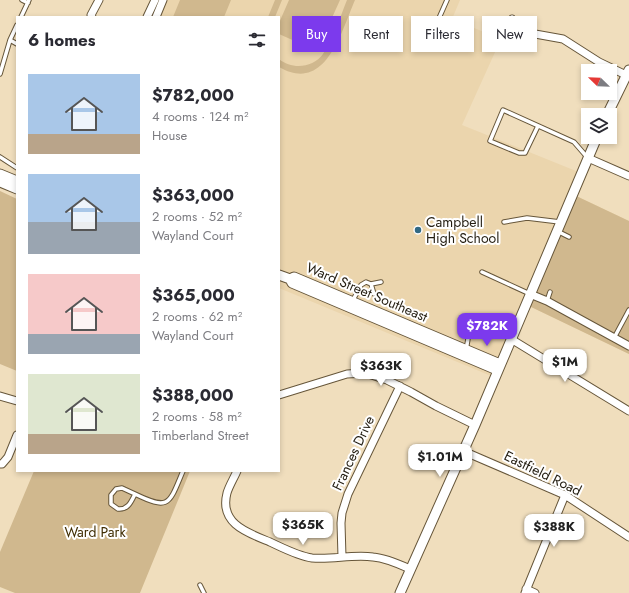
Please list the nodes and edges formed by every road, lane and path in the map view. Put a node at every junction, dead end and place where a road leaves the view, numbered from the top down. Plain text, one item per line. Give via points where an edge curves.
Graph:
1 (22, 0) edge
2 (100, 0) edge
3 (155, 0) edge
4 (163, 0) edge
5 (446, 0) edge
6 (29, 2) edge
7 (22, 16) edge
8 (91, 16) edge
9 (147, 16) edge
10 (156, 16) edge
11 (439, 16) edge
12 (16, 27) edge
13 (537, 34) edge
14 (10, 40) junction
15 (16, 43) edge
16 (628, 73) edge
17 (0, 74) edge
18 (610, 108) edge
19 (538, 126) junction
20 (594, 144) edge
21 (0, 156) edge
22 (588, 158) junction
23 (16, 167) edge
24 (0, 174) edge
25 (629, 176) edge
26 (16, 181) edge
27 (0, 182) edge
28 (16, 189) edge
29 (504, 222) dead end
30 (558, 226) junction
31 (569, 237) dead end
32 (482, 272) dead end
33 (280, 275) edge
34 (290, 279) junction
35 (381, 282) dead end
36 (371, 284) junction
37 (550, 292) dead end
38 (374, 294) dead end
39 (530, 294) junction
40 (353, 301) junction
41 (547, 301) junction
42 (356, 310) junction
43 (629, 310) edge
44 (463, 318) dead end
45 (614, 338) junction
46 (511, 339) junction
47 (629, 346) edge
48 (464, 352) junction
49 (499, 367) junction
50 (400, 386) junction
51 (280, 395) edge
52 (0, 396) edge
53 (16, 401) edge
54 (629, 411) edge
55 (474, 425) junction
56 (16, 437) edge
57 (463, 451) junction
58 (0, 464) edge
59 (183, 472) edge
60 (237, 472) edge
61 (135, 494) junction
62 (565, 495) junction
63 (629, 537) edge
64 (342, 557) junction
65 (410, 569) junction
66 (200, 585) dead end
67 (526, 591) edge
68 (204, 593) edge
69 (400, 593) edge
70 (535, 593) edge

1 - 6 lane
2 - 8 street
3 - 9 street
4 - 10 street
5 - 11 lane
6 - 7 lane
12 - 14 lane
13 - 16 street via 563,39 599,62
14 - 15 lane
14 - 17 lane
16 - 18 street
19 - 19 lane via 503,110 490,141 525,153
19 - 22 lane via 574,142
20 - 22 street
21 - 23 lane
22 - 25 street
22 - 30 street
24 - 26 street
27 - 28 street
29 - 30 lane via 527,218 551,220
30 - 31 lane
30 - 39 street
32 - 39 lane
33 - 34 street, Ward Street Southeast
34 - 40 street, Ward Street Southeast via 294,277
34 - 42 street, Ward Street Southeast via 292,283
35 - 36 lane
36 - 38 lane
36 - 40 lane via 366,282 361,285
37 - 41 lane
39 - 41 street
39 - 46 street
40 - 42 lane
40 - 48 street, Ward Street Southeast
41 - 45 street
42 - 48 street, Ward Street Southeast
43 - 45 lane
44 - 48 lane via 468,325 469,335
45 - 47 street
46 - 49 street
46 - 54 street
48 - 49 street, Ward Street Southeast
49 - 55 street
50 - 51 street via 375,375 356,373
50 - 55 street
50 - 64 street, Frances Drive via 348,494 341,523
52 - 53 street
55 - 57 street
56 - 58 street via 8,457
57 - 62 street, Eastfield Road
57 - 65 street
59 - 61 lane via 173,494 165,503 154,503
60 - 64 street via 228,491 226,504 230,517 237,527 312,558
61 - 61 lane via 122,488 116,489 111,495 111,504 118,509 124,509 129,506
62 - 63 street, Eastfield Road
62 - 67 street
64 - 65 street via 382,558
65 - 69 street
66 - 68 lane
67 - 70 street

